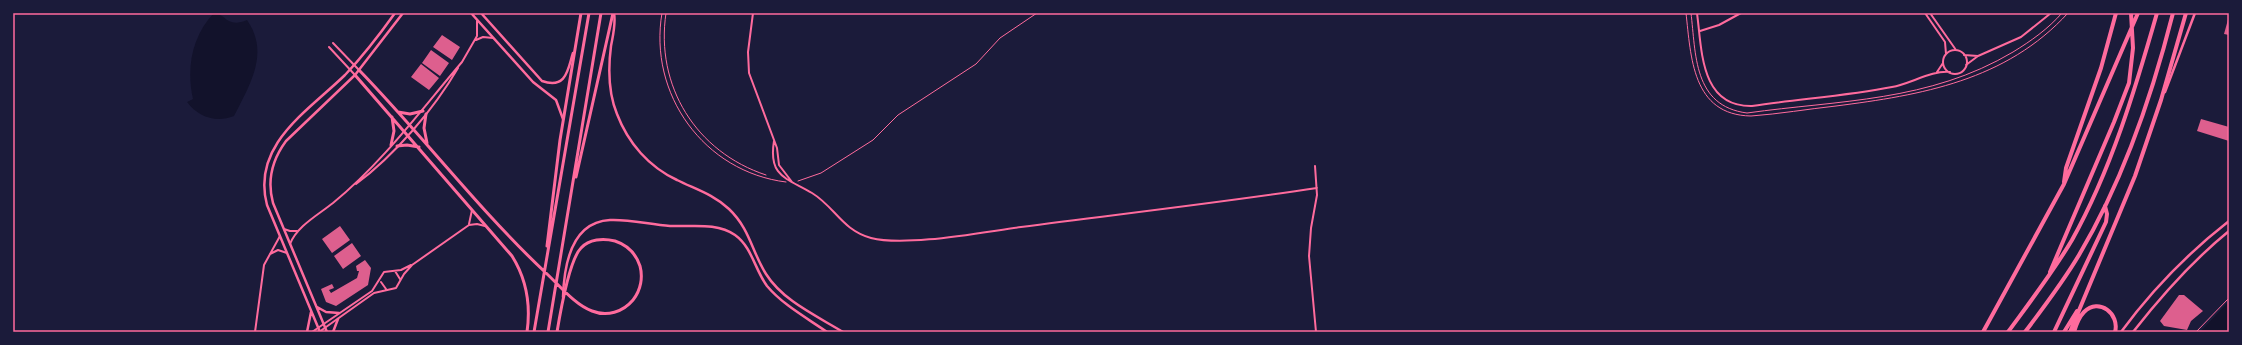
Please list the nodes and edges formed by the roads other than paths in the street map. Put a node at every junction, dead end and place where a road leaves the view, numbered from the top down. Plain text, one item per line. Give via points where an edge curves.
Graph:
1 (395, 13) edge
2 (403, 13) edge
3 (471, 13) edge
4 (481, 13) edge
5 (581, 13) edge
6 (589, 13) edge
7 (601, 13) edge
8 (613, 13) edge
9 (753, 13) edge
10 (1697, 13) edge
11 (1741, 13) edge
12 (1925, 13) edge
13 (1930, 13) edge
14 (2051, 13) edge
15 (2116, 13) edge
16 (2131, 13) edge
17 (2138, 13) edge
18 (2157, 13) edge
19 (2173, 13) edge
20 (2186, 13) edge
21 (2195, 13) edge
22 (477, 20) junction
23 (1699, 31) junction
24 (494, 39) junction
25 (475, 40) junction
26 (333, 43) dead end
27 (329, 46) dead end
28 (575, 48) junction
29 (1956, 50) junction
30 (1946, 54) junction
31 (1964, 55) junction
32 (1981, 55) junction
33 (462, 62) junction
34 (1944, 62) junction
35 (354, 65) junction
36 (1966, 65) junction
37 (350, 69) junction
38 (359, 70) junction
39 (1937, 72) junction
40 (1950, 72) junction
41 (355, 75) junction
42 (2161, 100) junction
43 (397, 111) junction
44 (424, 112) junction
45 (391, 115) junction
46 (563, 121) junction
47 (410, 126) junction
48 (413, 129) junction
49 (405, 131) junction
50 (408, 134) junction
51 (774, 141) junction
52 (391, 145) junction
53 (427, 145) junction
54 (397, 146) junction
55 (419, 147) junction
56 (1315, 166) dead end
57 (792, 182) junction
58 (573, 184) junction
59 (2064, 184) junction
60 (352, 187) junction
61 (1317, 188) junction
62 (2105, 206) junction
63 (472, 207) junction
64 (2229, 221) edge
65 (469, 224) junction
66 (282, 227) junction
67 (490, 229) junction
68 (298, 230) junction
69 (2229, 231) edge
70 (280, 236) junction
71 (290, 244) junction
72 (287, 253) junction
73 (269, 255) junction
74 (547, 258) junction
75 (412, 265) junction
76 (394, 270) junction
77 (2182, 274) junction
78 (2186, 277) dead end
79 (2048, 278) junction
80 (380, 280) junction
81 (400, 280) junction
82 (387, 289) junction
83 (562, 303) junction
84 (316, 306) junction
85 (310, 309) junction
86 (2078, 310) junction
87 (339, 313) junction
88 (338, 319) junction
89 (323, 324) junction
90 (318, 328) junction
91 (325, 328) junction
92 (254, 332) edge
93 (307, 332) edge
94 (312, 332) edge
95 (319, 332) edge
96 (327, 332) edge
97 (333, 332) edge
98 (528, 332) edge
99 (534, 332) edge
100 (548, 332) edge
101 (557, 332) edge
102 (827, 332) edge
103 (843, 332) edge
104 (1316, 332) edge
105 (1983, 332) edge
106 (2008, 332) edge
107 (2025, 332) edge
108 (2054, 332) edge
109 (2064, 332) edge
110 (2070, 332) edge
111 (2074, 332) edge
112 (2115, 332) edge
113 (2121, 332) edge
114 (2133, 332) edge

1 - 35 street
2 - 38 street
3 - 22 street
4 - 28 street via 538,78 545,82 556,82 566,76
5 - 28 main road
6 - 74 main road
7 - 58 main road
8 - 58 main road via 581,161
8 - 103 street via 610,88 616,113 632,142 645,158 664,173 702,190 725,206 743,226 763,269 777,288
9 - 51 street via 748,52 749,73
10 - 23 street
11 - 23 street
12 - 30 street via 1945,42
13 - 29 street
14 - 32 street via 2021,37
15 - 59 highway via 2101,68 2066,168
16 - 79 highway via 2132,68 2114,122
17 - 59 highway
18 - 79 highway via 2130,99 2096,190 2079,227
19 - 62 highway via 2135,136
20 - 42 highway
21 - 42 street
22 - 24 street
22 - 25 street via 478,31
23 - 39 street via 1704,66 1710,84 1724,98 1741,105 1752,106 1890,88 1914,82
24 - 25 street via 483,37
24 - 46 street via 533,82 556,100
25 - 33 street
26 - 35 street
27 - 37 street
28 - 46 main road
29 - 30 street
29 - 31 street
30 - 34 street
31 - 32 street
31 - 36 street
32 - 36 street
33 - 44 street
33 - 44 street
34 - 39 street
34 - 40 street
35 - 37 street
35 - 38 street
36 - 40 street via 1960,72
37 - 41 street
37 - 70 street via 281,136 269,157 264,175 264,193
38 - 41 street
38 - 43 main road
39 - 40 street
41 - 45 main road
41 - 66 street via 290,137 276,156 271,173 270,191
42 - 86 highway via 2129,194
43 - 44 main road via 410,114
43 - 47 main road
44 - 47 street
44 - 48 street
44 - 53 main road
45 - 49 main road
45 - 52 main road via 394,131
46 - 74 main road
47 - 48 main road
47 - 49 street
48 - 50 street
48 - 53 main road
49 - 50 main road
49 - 52 street
50 - 54 street
50 - 55 main road
51 - 57 street via 781,169
51 - 57 street via 775,168 782,178
52 - 60 street
53 - 83 main road via 487,213 557,283 584,307 595,312 608,313 621,310 634,299 640,287 638,261 630,250 619,243 599,240 587,243 575,258
54 - 55 main road via 407,144
54 - 60 street
55 - 63 main road
56 - 61 street
57 - 61 street via 818,197 839,220 854,231 871,238 889,240 999,230
58 - 100 main road
59 - 105 highway
60 - 68 street
61 - 104 street via 1309,256
62 - 107 highway via 2069,271
62 - 108 highway via 2106,222
63 - 65 street
63 - 67 main road
64 - 113 street via 2199,245 2173,271
65 - 67 street via 480,224
65 - 75 street
66 - 68 street via 290,231
66 - 71 street
67 - 98 main road via 512,256 524,279 529,303
68 - 71 street
69 - 77 street
70 - 72 street
70 - 73 street
71 - 84 street
72 - 73 street via 276,250
72 - 85 street
73 - 92 street via 264,265
74 - 99 main road
75 - 76 street
75 - 81 street
76 - 80 street via 384,272
76 - 81 street via 399,274
77 - 78 street
77 - 114 street
79 - 106 highway
80 - 82 street
80 - 87 street via 372,291
81 - 82 street via 396,288
82 - 88 street via 374,293
83 - 101 main road
83 - 102 street via 564,277 572,248 582,232 594,224 612,220 666,226 716,227 742,240 759,274 775,295
84 - 87 street via 326,312
84 - 89 street
85 - 90 street
85 - 93 street
86 - 109 highway
86 - 110 highway
87 - 89 street
88 - 91 street
88 - 97 street
89 - 90 street
89 - 91 street
90 - 94 street
90 - 95 street
91 - 95 street
91 - 96 street
111 - 112 highway via 2084,312 2097,306 2114,316

